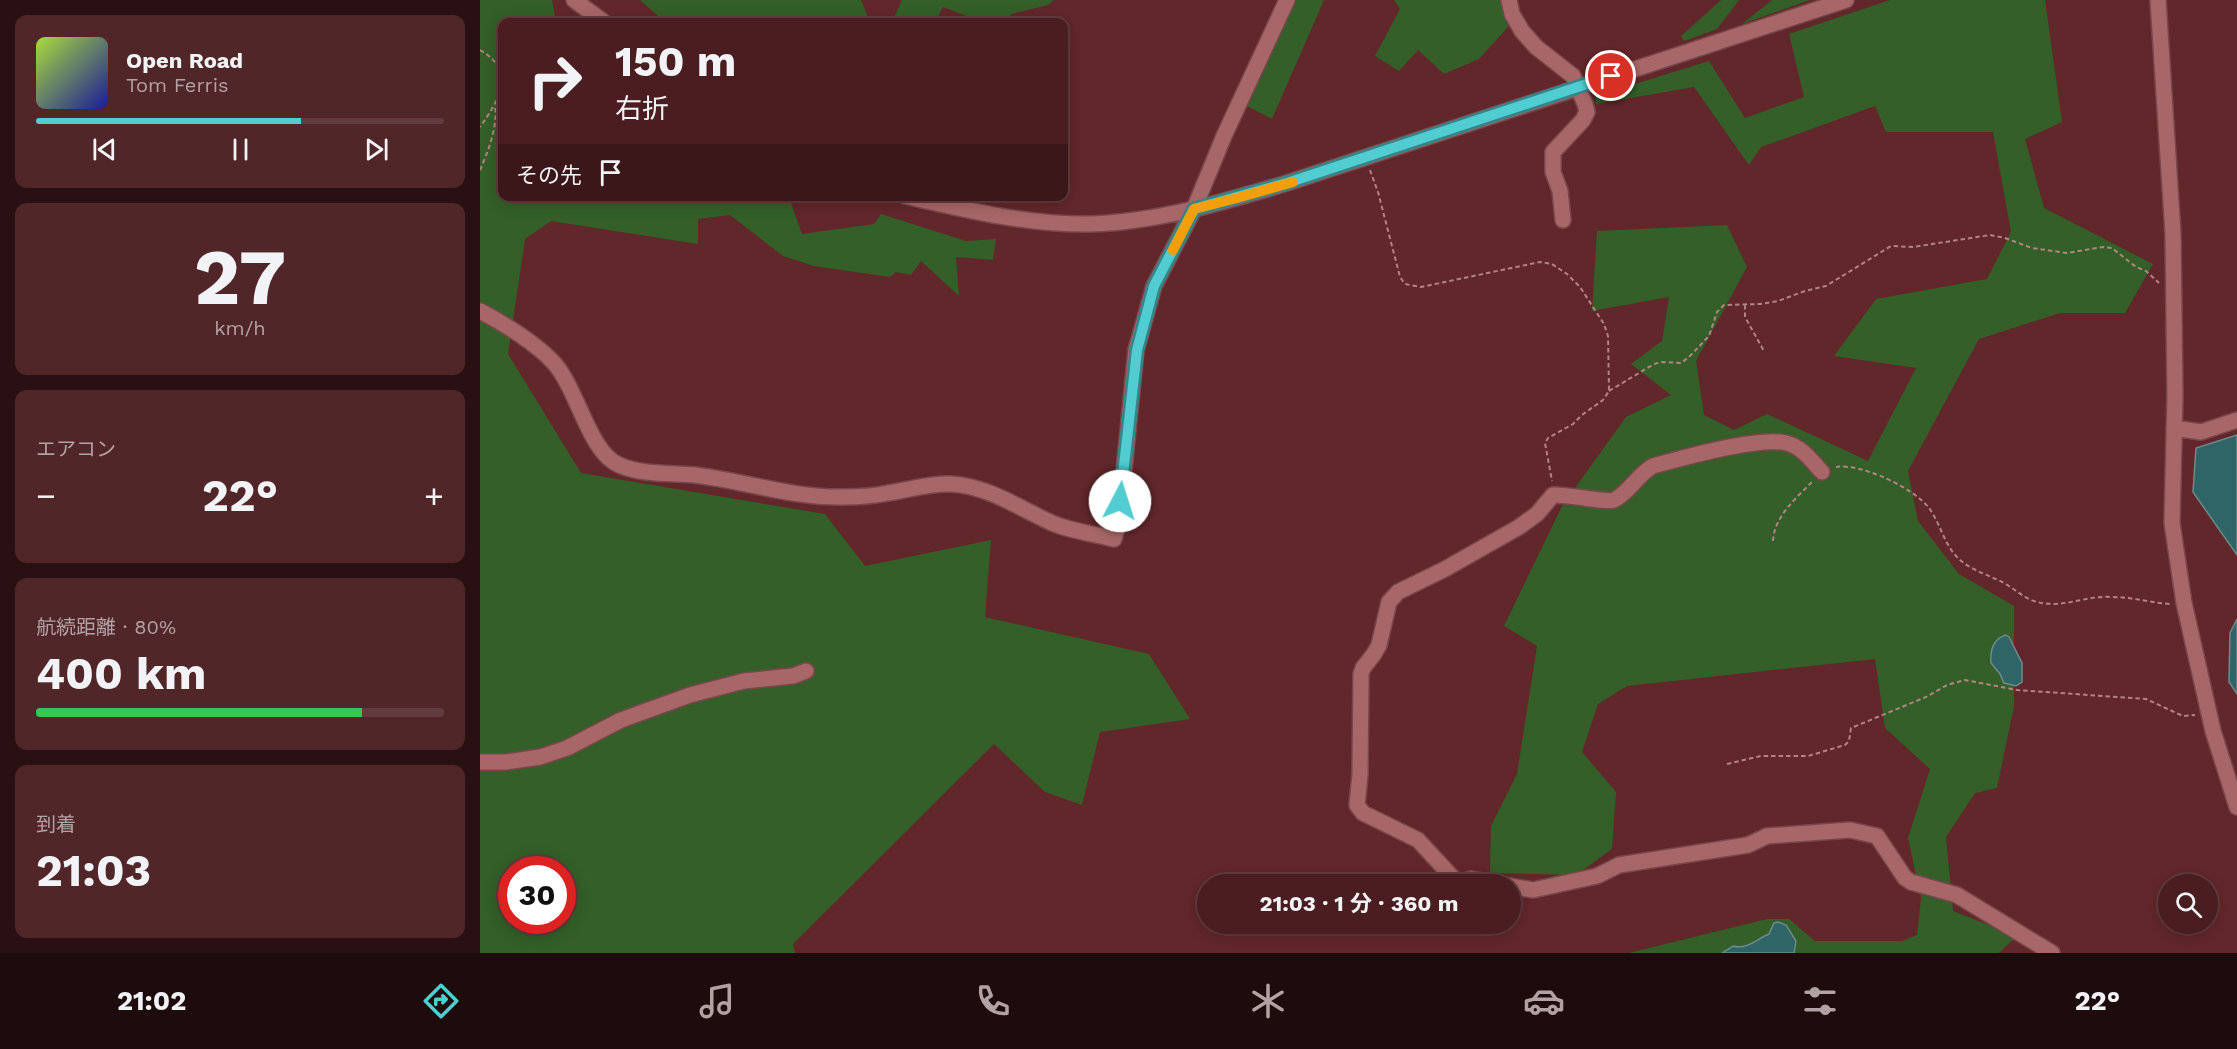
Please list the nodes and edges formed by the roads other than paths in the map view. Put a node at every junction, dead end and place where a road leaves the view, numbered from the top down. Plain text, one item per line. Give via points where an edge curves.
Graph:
1 (573, 0) edge
2 (1287, 0) edge
3 (1509, 0) edge
4 (1846, 0) edge
5 (2158, 0) edge
6 (598, 18) edge
7 (1578, 88) junction
8 (927, 201) edge
9 (1194, 209) junction
10 (1563, 220) dead end
11 (480, 311) edge
12 (2237, 420) edge
13 (2174, 428) junction
14 (1822, 472) road end
15 (806, 671) dead end
16 (480, 762) edge
17 (2237, 807) edge
18 (1449, 874) edge
19 (1521, 888) edge
20 (2052, 953) edge

1 - 6 street
2 - 9 street
3 - 7 street via 1522,31 1573,76
4 - 7 street
5 - 13 street via 2173,234
7 - 9 street via 1366,158
7 - 10 street via 1587,112 1553,152
8 - 9 street via 993,216 1091,224
9 - 11 street via 1154,286 1137,350 1114,539 1054,524 988,491 952,484 888,494 806,495 619,465 602,454 577,399 555,363
12 - 13 street via 2201,432
13 - 17 street via 2172,523 2184,603 2209,712
14 - 18 street via 1797,448 1771,442 1653,466 1609,501 1553,495 1519,527 1398,592 1389,602 1379,645 1361,674 1357,805 1363,813 1418,840
15 - 16 street via 690,695 621,720 567,748 540,757
19 - 20 street via 1533,890 1597,876 1619,865 1748,845 1767,836 1850,830 1877,836 1911,882 1957,895

